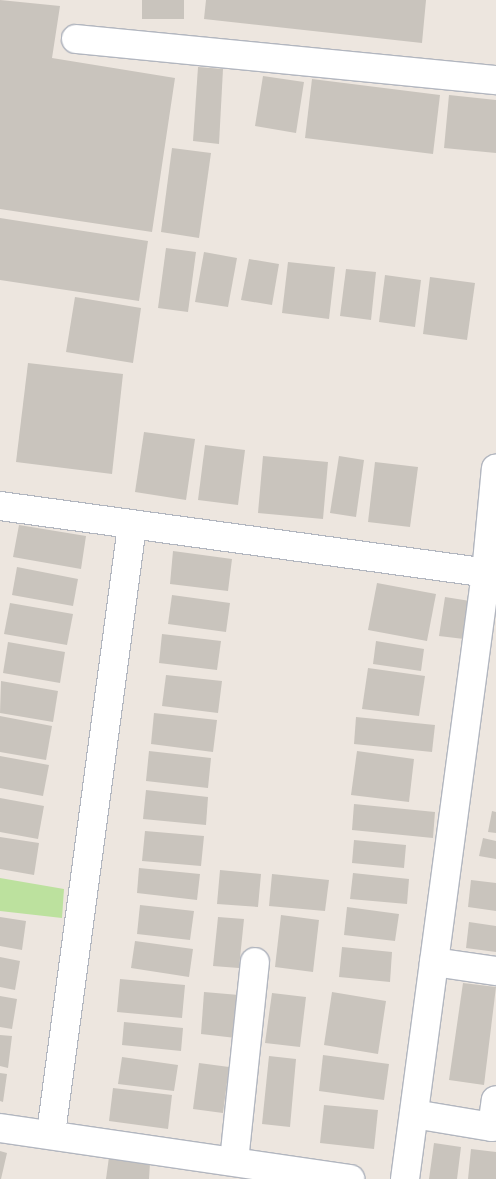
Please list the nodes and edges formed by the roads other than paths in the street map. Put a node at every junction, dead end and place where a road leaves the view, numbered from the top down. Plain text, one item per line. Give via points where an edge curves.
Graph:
1 (76, 39) dead end
2 (496, 80) edge
3 (496, 468) edge
4 (0, 506) edge
5 (132, 526) junction
6 (491, 574) edge
7 (255, 962) dead end
8 (434, 962) junction
9 (496, 971) edge
10 (496, 1100) edge
11 (414, 1114) junction
12 (0, 1128) edge
13 (51, 1134) junction
14 (234, 1161) junction
15 (202, 1168) edge
16 (350, 1179) edge
17 (405, 1179) edge

1 - 2 street
3 - 6 street
4 - 5 street
5 - 6 street
5 - 13 street
6 - 8 street
7 - 14 street
8 - 9 street
8 - 11 street
10 - 11 street via 492,1127
11 - 17 street
12 - 13 street
13 - 15 street
14 - 15 street
14 - 16 street

